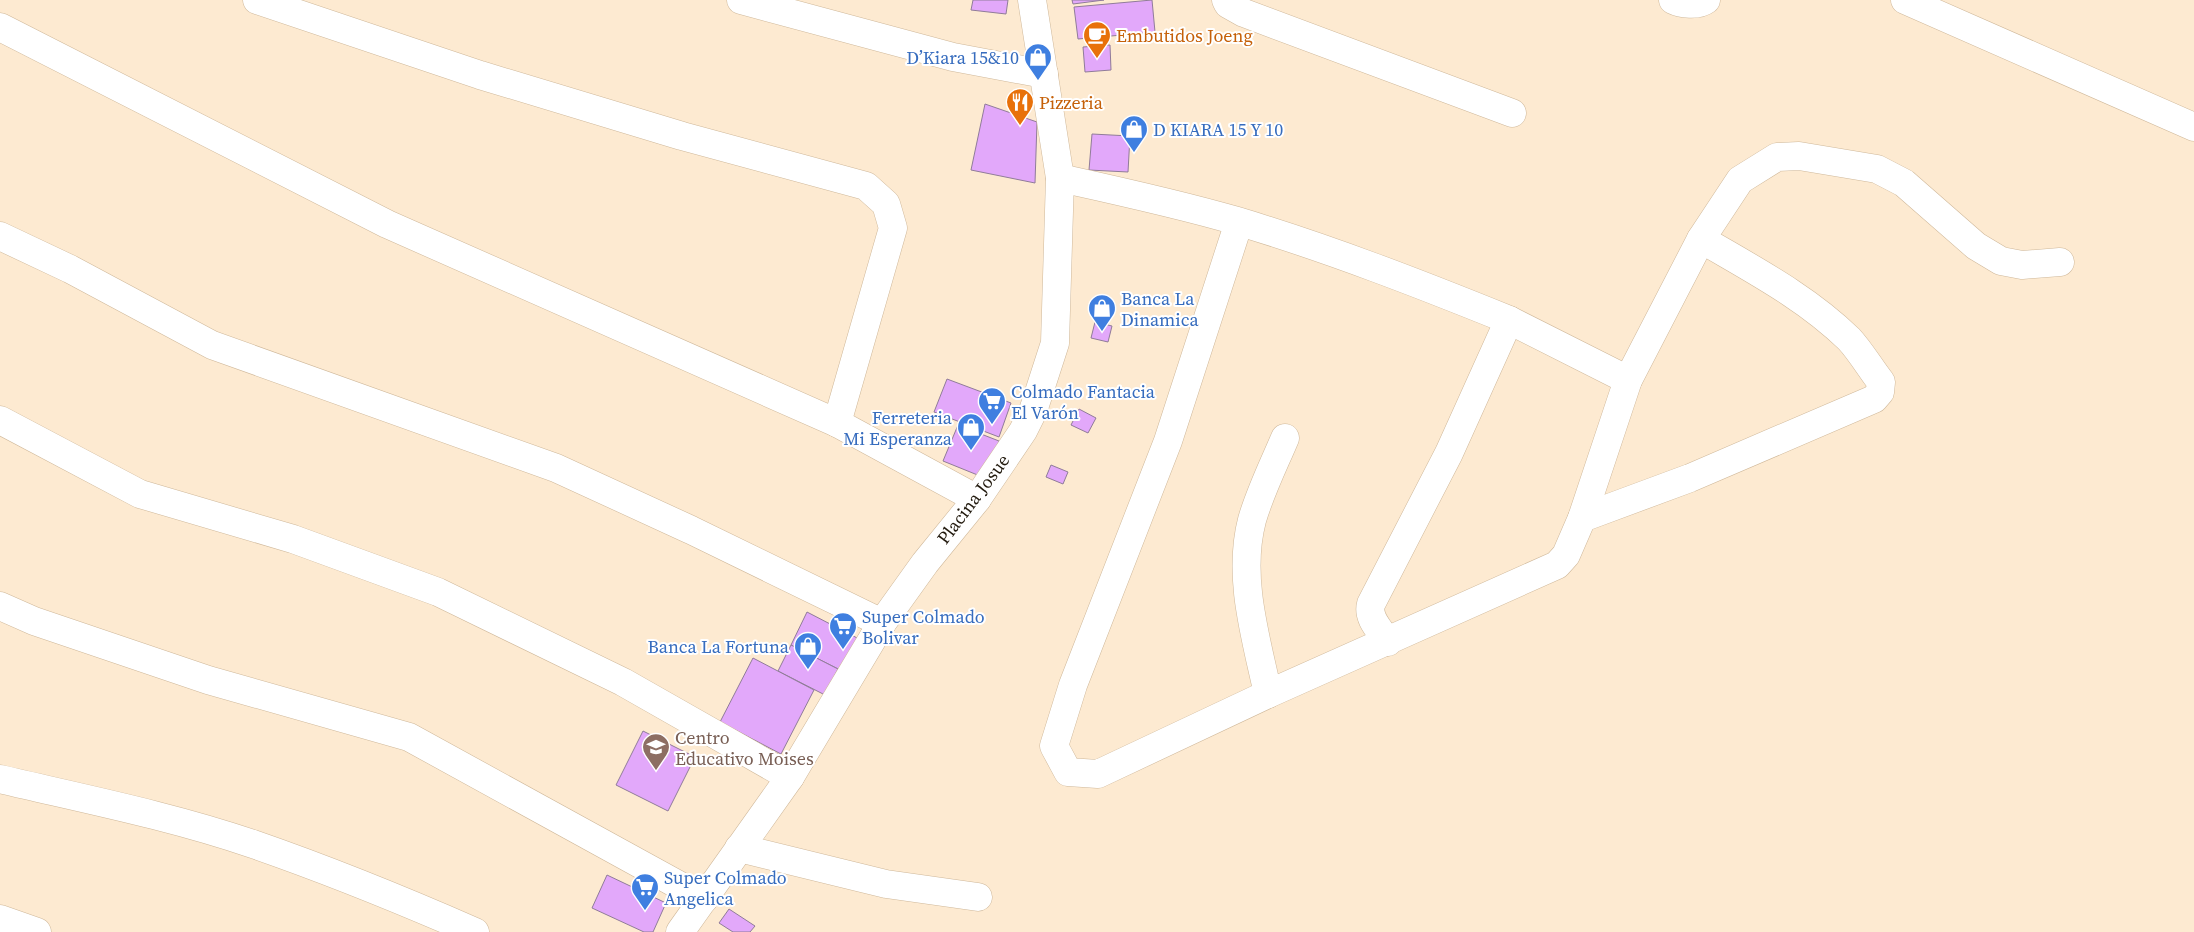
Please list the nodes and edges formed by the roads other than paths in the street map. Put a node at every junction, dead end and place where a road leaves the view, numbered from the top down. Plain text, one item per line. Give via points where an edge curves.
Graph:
1 (257, 0) edge
2 (741, 0) edge
3 (1032, 0) edge
4 (1226, 0) edge
5 (1673, 0) edge
6 (1706, 0) edge
7 (1905, 0) edge
8 (1960, 11) edge
9 (0, 27) edge
10 (1044, 74) junction
11 (1512, 113) dead end
12 (2194, 127) edge
13 (1060, 178) junction
14 (1239, 222) junction
15 (0, 236) edge
16 (1701, 239) junction
17 (2060, 262) dead end
18 (1509, 320) junction
19 (1628, 380) junction
20 (0, 420) edge
21 (837, 423) junction
22 (1285, 438) dead end
23 (977, 499) junction
24 (1582, 518) junction
25 (0, 606) edge
26 (882, 623) junction
27 (1388, 642) junction
28 (1268, 694) junction
29 (790, 777) junction
30 (0, 780) edge
31 (740, 848) junction
32 (978, 896) dead end
33 (704, 899) junction
34 (0, 919) edge
35 (37, 932) edge
36 (475, 932) edge
37 (680, 932) edge

1 - 21 street via 490,78 682,136 866,186 886,204 893,228
2 - 10 street via 952,58
3 - 10 street, Placina Josue
4 - 11 street via 1244,13
5 - 6 street via 1688,3
7 - 8 street
8 - 12 street
9 - 21 street via 387,224
10 - 13 street, Placina Josue
13 - 14 street
13 - 23 street, Placina Josue via 1055,343 1033,411
14 - 18 street via 1394,274
14 - 28 street via 1168,440 1073,685 1054,746 1068,772 1098,774
15 - 26 street via 70,269 212,345 556,468
16 - 17 street via 1740,180 1777,157 1799,156 1877,169 1904,183 1976,246 2001,261 2022,265
16 - 19 street
16 - 24 street via 1793,294 1822,316 1850,340 1881,382 1880,392 1874,399 1716,467
18 - 19 street
18 - 27 street via 1449,453 1371,604 1371,617
19 - 24 street
20 - 29 street via 140,494 293,540 438,592 623,682
21 - 23 street
22 - 28 street via 1252,520 1247,557 1247,590
23 - 26 street, Placina Josue
24 - 27 street via 1566,555 1558,565
25 - 33 street via 34,621 208,680 409,737
26 - 29 street, Placina Josue
27 - 28 street
29 - 31 street, Placina Josue
30 - 36 street via 152,815 252,844
31 - 32 street via 886,884
31 - 33 street, Placina Josue
33 - 37 street, Placina Josue
34 - 35 street

